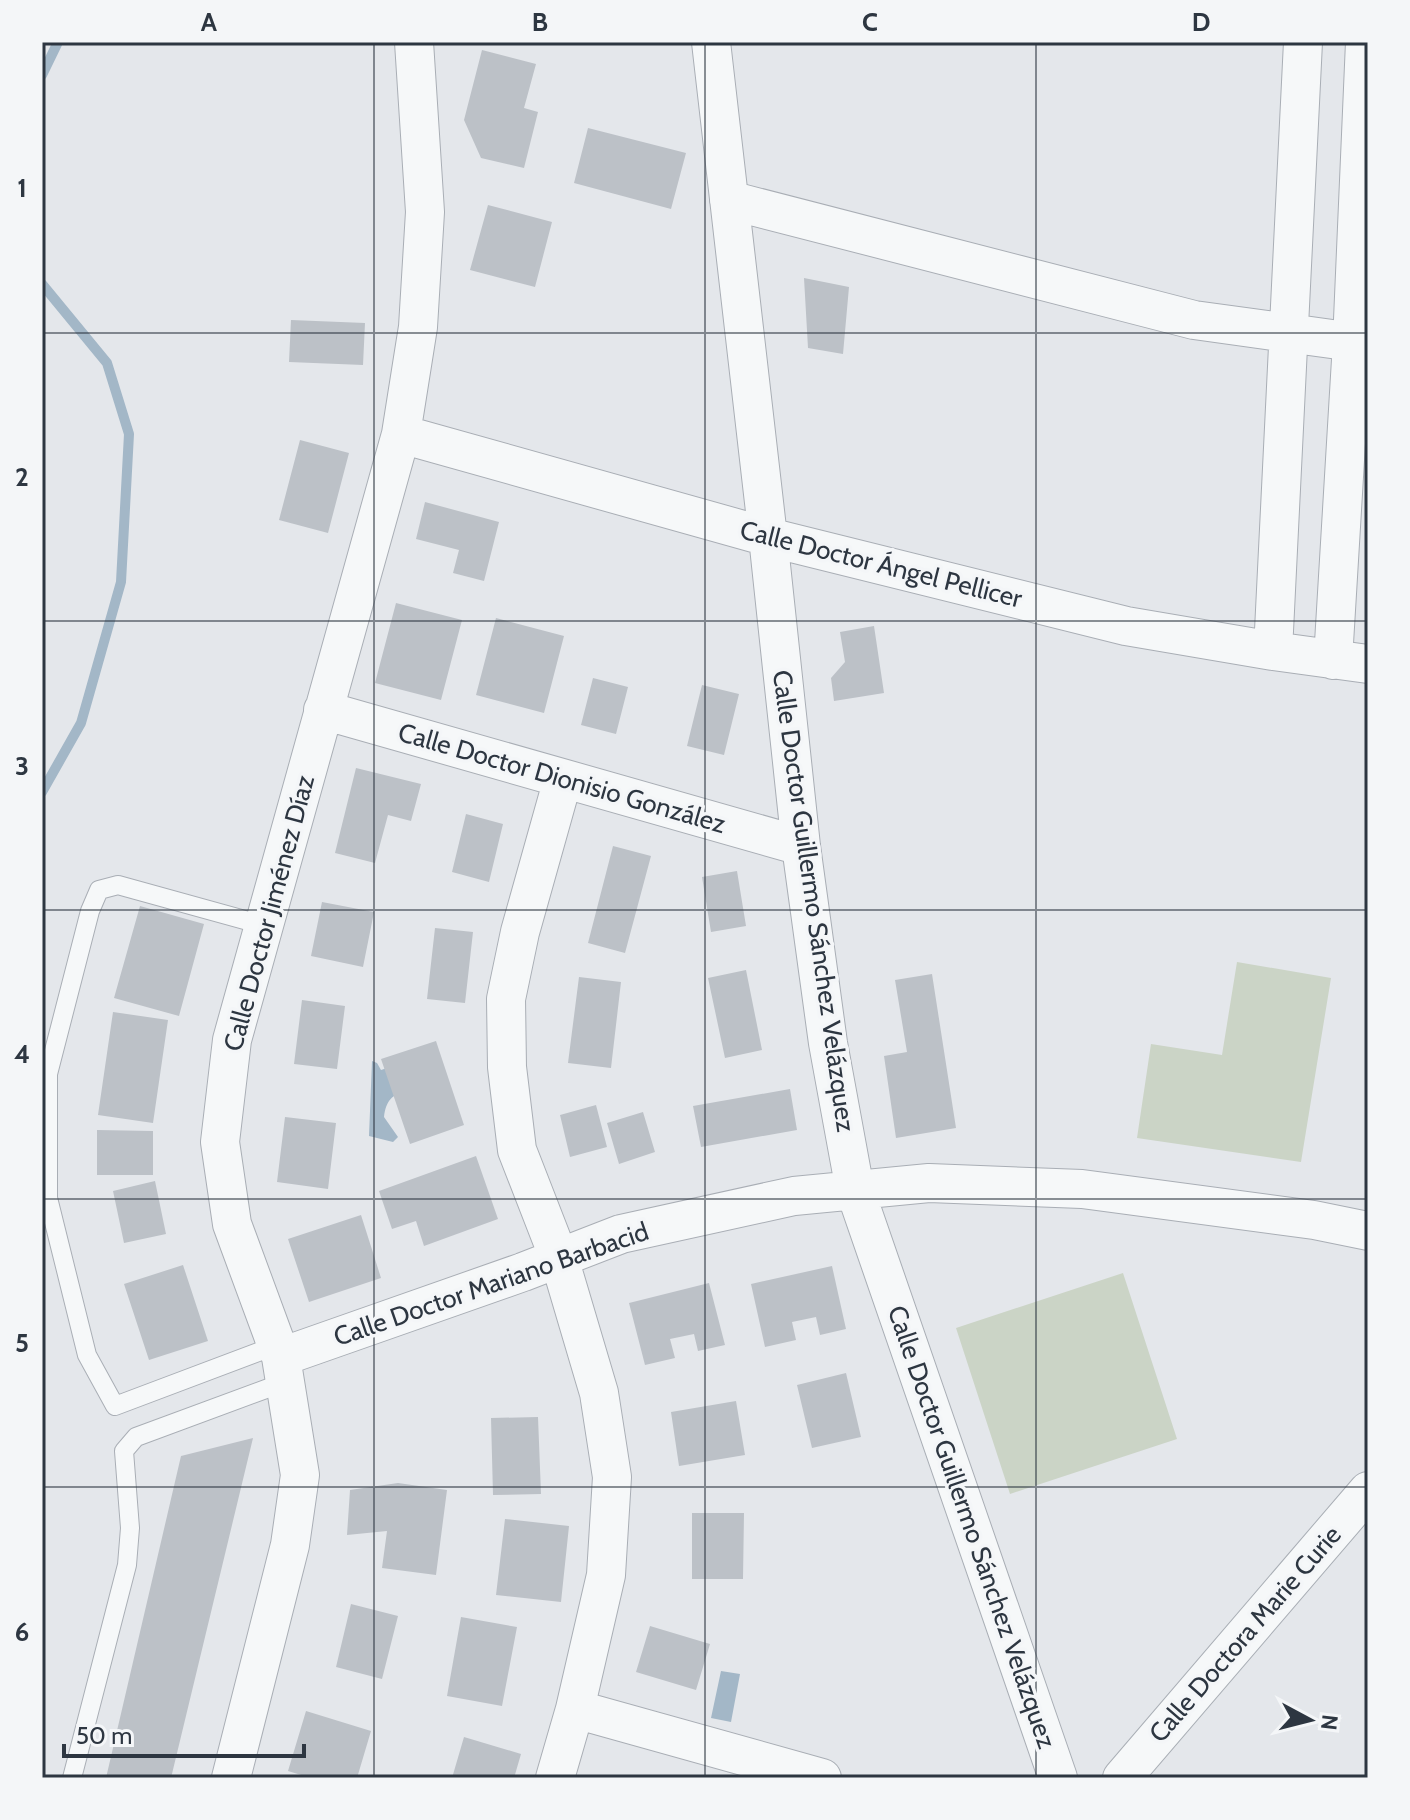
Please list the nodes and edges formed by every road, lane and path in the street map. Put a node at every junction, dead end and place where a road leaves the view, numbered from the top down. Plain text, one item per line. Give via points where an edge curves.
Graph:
1 (414, 42) edge
2 (711, 42) edge
3 (1303, 42) edge
4 (1365, 42) edge
5 (729, 200) junction
6 (1291, 334) junction
7 (1360, 343) edge
8 (401, 434) junction
9 (768, 537) junction
10 (1273, 651) junction
11 (1350, 662) edge
12 (323, 710) junction
13 (563, 779) junction
14 (801, 846) junction
15 (263, 925) junction
16 (855, 1190) junction
17 (1368, 1231) edge
18 (559, 1258) junction
19 (281, 1361) junction
20 (1362, 1506) edge
21 (575, 1709) junction
22 (72, 1778) edge
23 (231, 1778) edge
24 (555, 1778) edge
25 (822, 1778) edge
26 (1058, 1778) edge
27 (1122, 1778) edge

1 - 8 street, Calle Doctor Jiménez Díaz via 425,212 418,327
2 - 5 street, Calle Doctor Guillermo Sánchez Velázquez
3 - 6 street
4 - 7 street
5 - 6 street via 1194,320
5 - 9 street, Calle Doctor Guillermo Sánchez Velázquez
6 - 7 street
6 - 10 street
7 - 11 street
8 - 9 street, Calle Doctor Ángel Pellicer
8 - 12 street, Calle Doctor Jiménez Díaz
9 - 10 street, Calle Doctor Ángel Pellicer via 1126,626
9 - 14 street, Calle Doctor Guillermo Sánchez Velázquez
10 - 11 street, Calle Doctor Ángel Pellicer
12 - 13 street, Calle Doctor Dionisio González
12 - 15 street, Calle Doctor Jiménez Díaz
13 - 14 street, Calle Doctor Dionisio González
13 - 18 street via 506,999 517,1150
14 - 16 street, Calle Doctor Guillermo Sánchez Velázquez
15 - 19 street, Calle Doctor Jiménez Díaz via 232,1040 220,1142 232,1224
15 - 19 lane via 118,885 99,890 48,1074 48,1198 87,1355 115,1406
16 - 17 street, Calle Doctor Mariano Barbacid via 929,1183 1082,1189
16 - 18 street, Calle Doctor Mariano Barbacid via 794,1196 621,1234
16 - 26 street, Calle Doctor Guillermo Sánchez Velázquez
18 - 19 street, Calle Doctor Mariano Barbacid
18 - 21 street via 599,1393 612,1477 606,1575
19 - 22 lane via 136,1437 124,1451 127,1565
19 - 23 street, Calle Doctor Jiménez Díaz via 300,1475 290,1545
20 - 27 street, Calle Doctora Marie Curie
21 - 24 street
21 - 25 street

